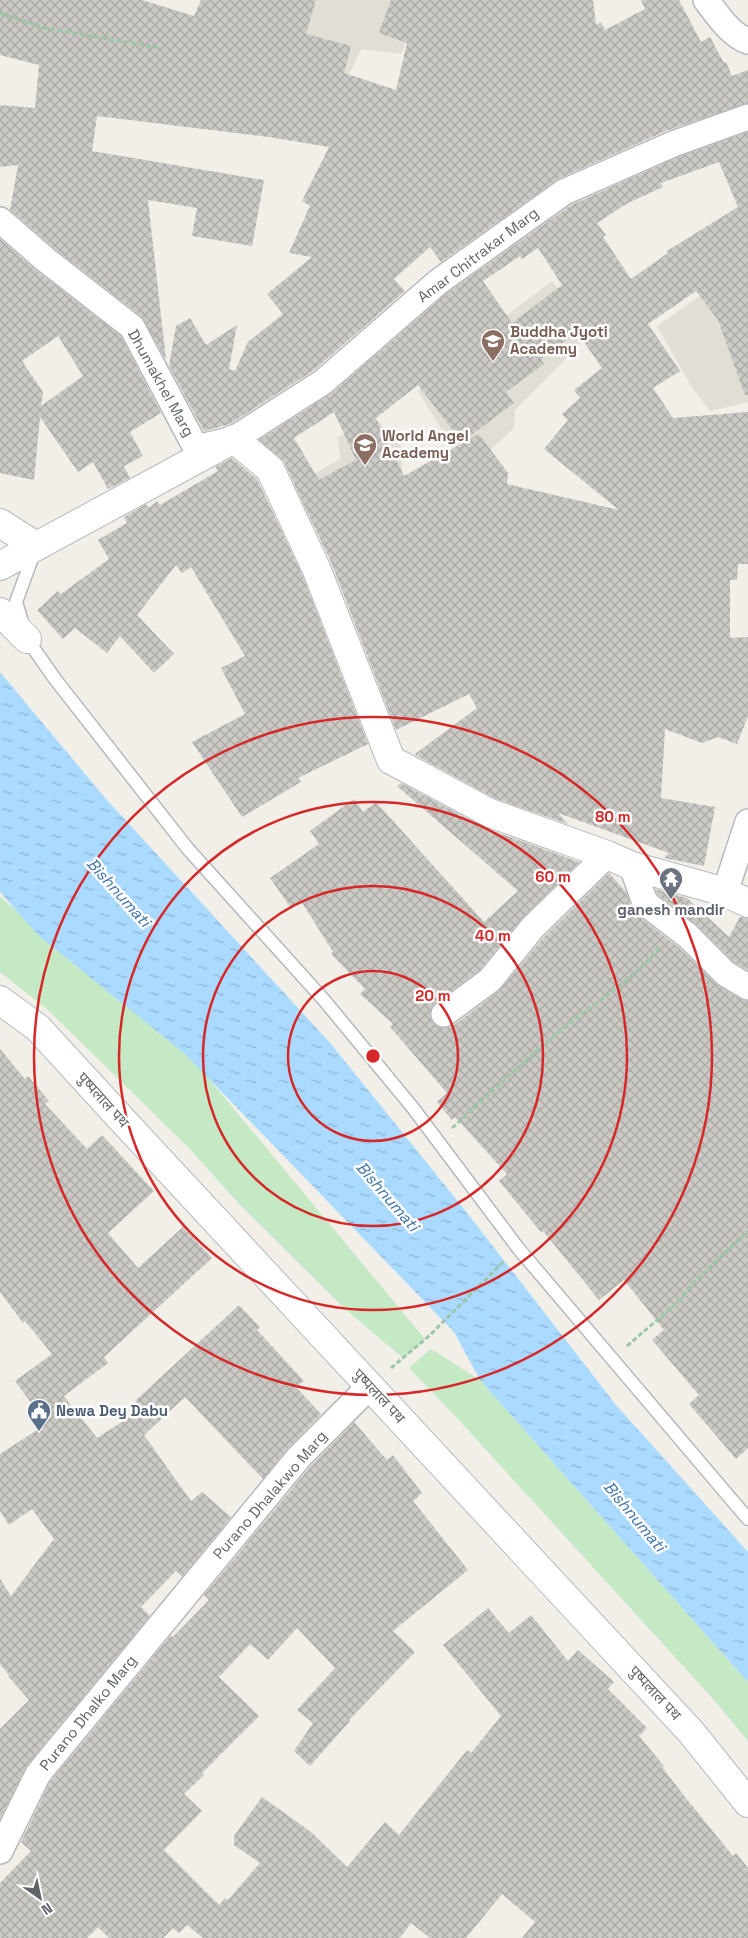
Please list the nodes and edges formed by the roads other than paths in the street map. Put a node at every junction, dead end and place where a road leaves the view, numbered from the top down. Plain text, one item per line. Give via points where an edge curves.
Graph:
1 (706, 0) edge
2 (748, 41) edge
3 (748, 117) edge
4 (0, 220) edge
5 (234, 438) junction
6 (0, 523) edge
7 (36, 546) junction
8 (0, 566) edge
9 (0, 612) edge
10 (27, 639) junction
11 (748, 822) edge
12 (607, 855) junction
13 (632, 866) junction
14 (737, 898) edge
15 (748, 987) edge
16 (0, 1000) edge
17 (444, 1014) dead end
18 (370, 1386) junction
19 (748, 1519) edge
20 (193, 1585) joint
21 (748, 1803) edge
22 (0, 1851) edge

1 - 2 street via 721,19
3 - 5 street, Amar Chitrakar Marg via 673,144 564,192 438,282 322,382
4 - 5 street, Dhumakhel Marg via 132,326 196,448
5 - 7 main road
5 - 12 main road via 270,470 316,568 392,760 490,813
6 - 7 main road
7 - 8 main road
7 - 10 lane via 16,602
9 - 10 main road
10 - 19 lane via 188,849 324,1000 412,1108 518,1248
11 - 14 street
12 - 13 main road
12 - 17 street via 533,927 490,980
13 - 14 main road
13 - 15 street via 649,906 707,953 726,974
16 - 18 main road, पुष्पलाल पथ via 38,1028
18 - 20 street, Purano Dhalakwo Marg via 299,1457
18 - 21 main road, पुष्पलाल पथ via 691,1732
20 - 22 street, Purano Dhalko Marg via 38,1774

